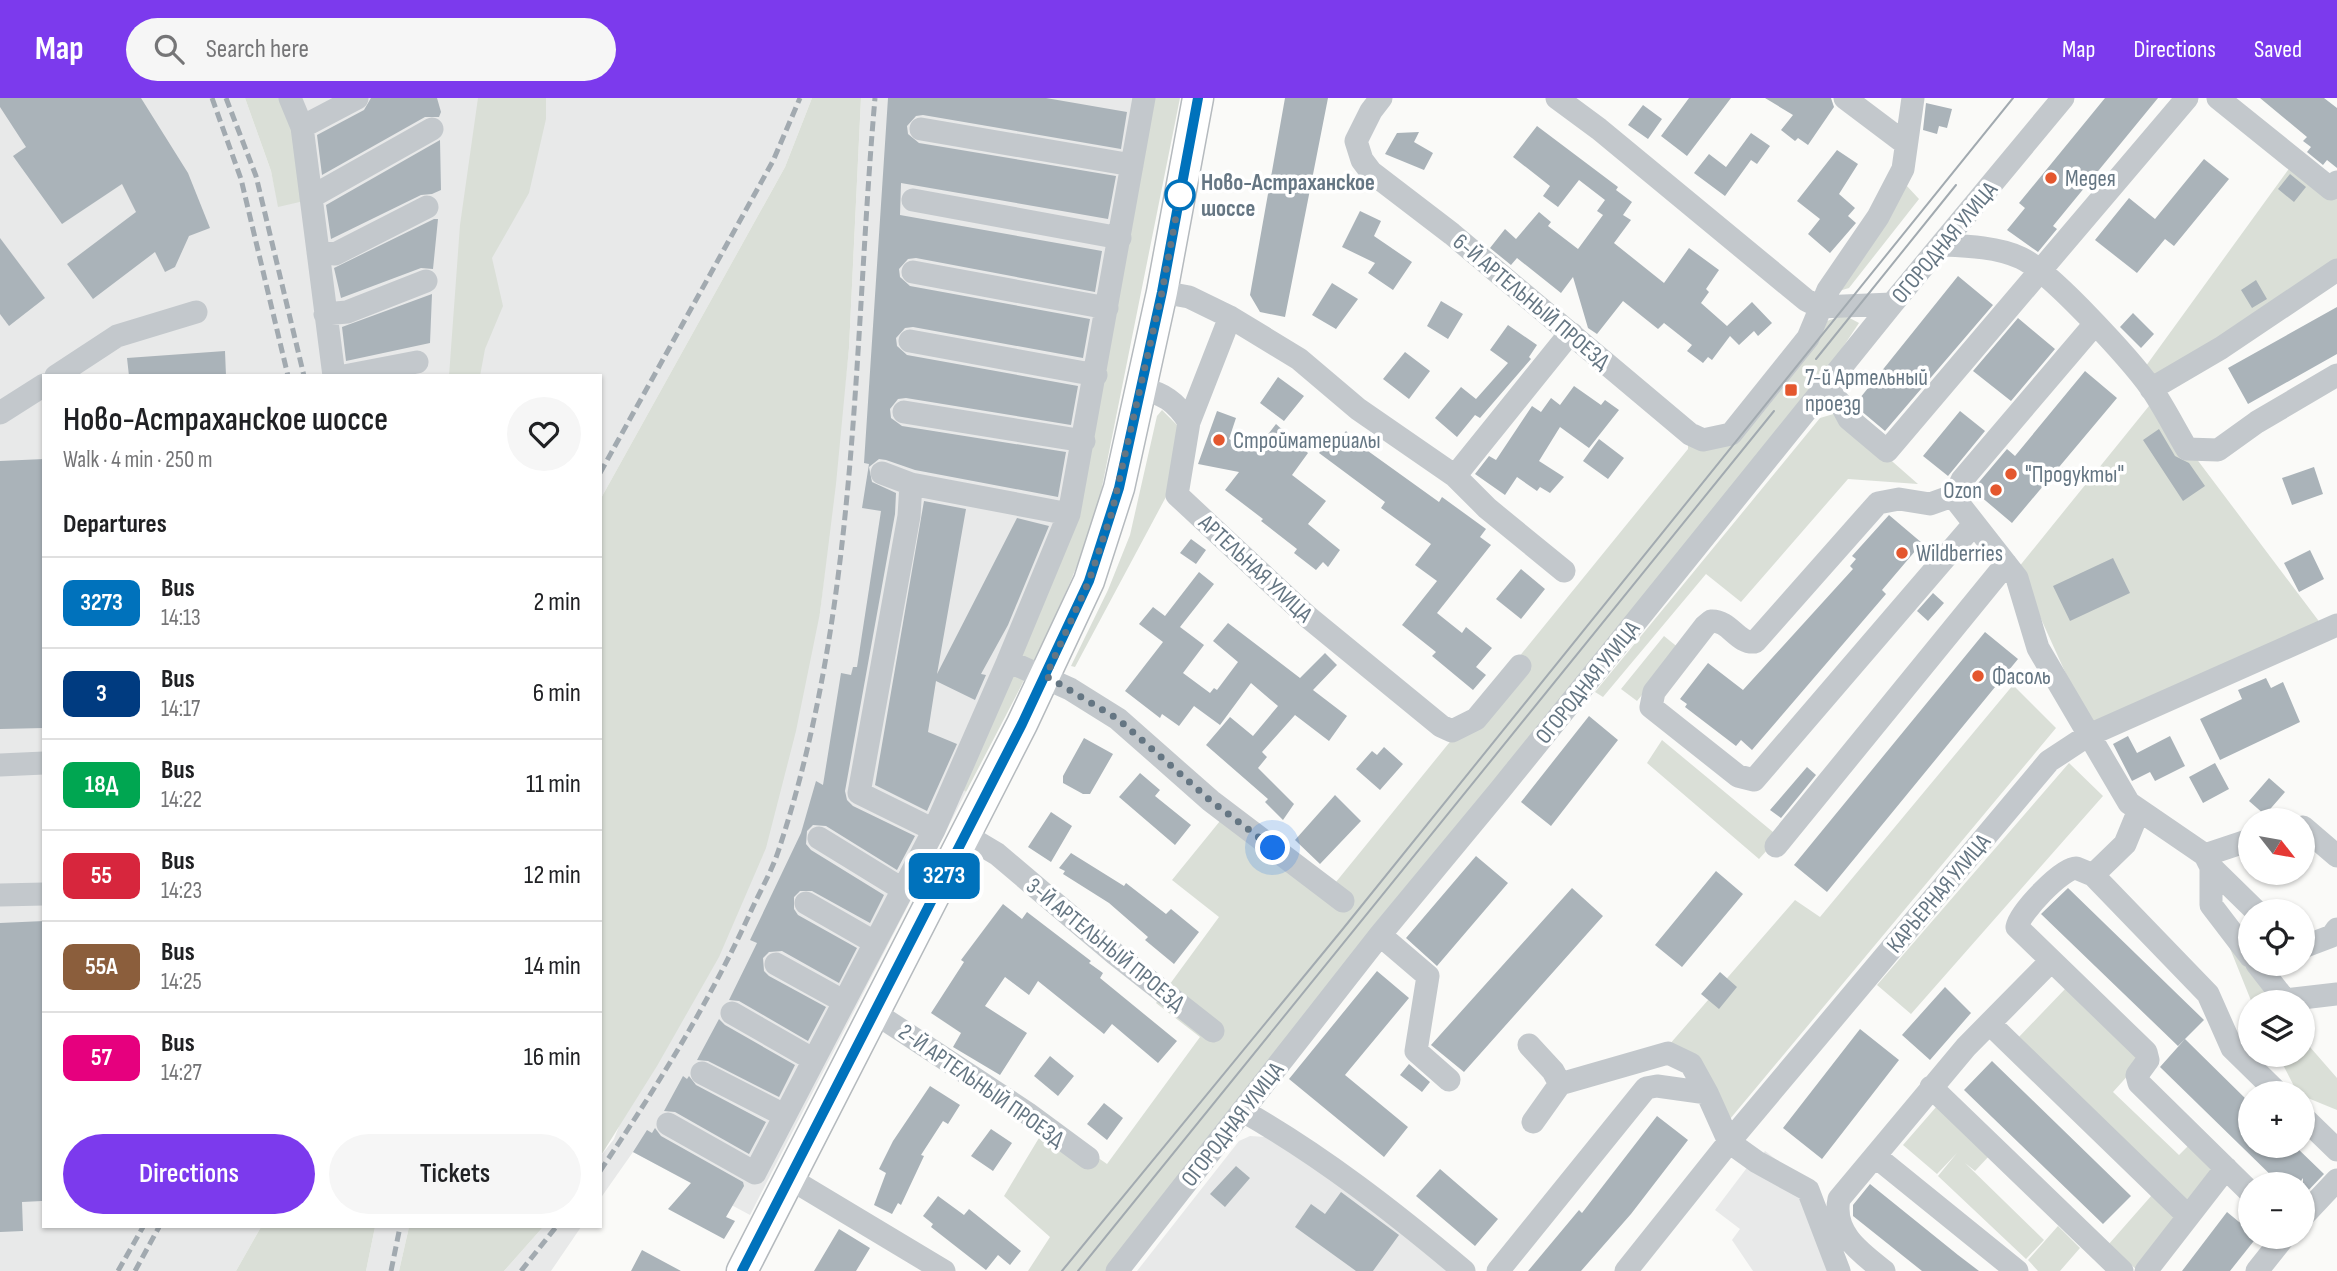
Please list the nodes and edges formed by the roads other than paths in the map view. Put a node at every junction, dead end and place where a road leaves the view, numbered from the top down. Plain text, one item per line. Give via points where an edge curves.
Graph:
1 (290, 98) edge
2 (357, 98) edge
3 (1144, 98) edge
4 (1198, 98) edge
5 (1381, 98) edge
6 (1557, 98) edge
7 (1845, 98) edge
8 (1913, 98) edge
9 (2063, 98) edge
10 (2187, 98) edge
11 (2218, 98) edge
12 (302, 127) junction
13 (432, 129) dead end
14 (921, 129) dead end
15 (1906, 144) junction
16 (1132, 165) junction
17 (2337, 182) edge
18 (313, 196) junction
19 (913, 200) dead end
20 (427, 207) dead end
21 (1120, 238) junction
22 (1942, 245) junction
23 (318, 252) junction
24 (2337, 270) edge
25 (2039, 271) junction
26 (913, 272) dead end
27 (426, 281) dead end
28 (1162, 292) junction
29 (1892, 304) junction
30 (1820, 307) junction
31 (1107, 308) junction
32 (196, 312) dead end
33 (325, 314) junction
34 (1230, 317) junction
35 (2094, 325) junction
36 (1572, 334) junction
37 (910, 341) dead end
38 (417, 362) dead end
39 (59, 374) edge
40 (334, 374) edge
41 (354, 374) edge
42 (1096, 375) junction
43 (2337, 375) edge
44 (42, 385) edge
45 (1140, 388) junction
46 (1826, 388) junction
47 (2151, 389) junction
48 (904, 412) dead end
49 (0, 413) edge
50 (1189, 422) junction
51 (1084, 441) junction
52 (882, 473) dead end
53 (1455, 477) junction
54 (911, 484) junction
55 (1955, 495) junction
56 (1069, 514) junction
57 (1974, 524) junction
58 (2006, 564) junction
59 (1564, 571) dead end
60 (2337, 625) edge
61 (1008, 661) junction
62 (1520, 666) dead end
63 (1046, 676) junction
64 (2087, 736) junction
65 (42, 764) edge
66 (0, 765) edge
67 (2139, 810) junction
68 (934, 830) junction
69 (965, 835) junction
70 (2315, 837) edge
71 (819, 838) dead end
72 (1776, 846) dead end
73 (2238, 846) edge
74 (2337, 856) edge
75 (2208, 861) junction
76 (2092, 875) junction
77 (902, 889) junction
78 (42, 894) edge
79 (0, 895) edge
80 (2245, 899) edge
81 (1343, 901) dead end
82 (806, 903) dead end
83 (2337, 929) edge
84 (1380, 935) junction
85 (2238, 940) edge
86 (874, 942) junction
87 (2315, 942) edge
88 (2051, 961) junction
89 (776, 964) dead end
90 (2266, 976) edge
91 (2337, 994) edge
92 (844, 1001) junction
93 (732, 1013) dead end
94 (875, 1013) junction
95 (1990, 1024) junction
96 (1213, 1031) dead end
97 (1529, 1045) dead end
98 (814, 1060) junction
99 (702, 1073) dead end
100 (1449, 1080) dead end
101 (2266, 1081) edge
102 (1560, 1084) junction
103 (1931, 1087) junction
104 (1707, 1093) junction
105 (1243, 1111) junction
106 (784, 1115) junction
107 (1533, 1122) dead end
108 (668, 1124) dead end
109 (2315, 1129) edge
110 (1729, 1142) junction
111 (2337, 1150) edge
112 (1875, 1156) junction
113 (1088, 1158) dead end
114 (2226, 1168) junction
115 (789, 1178) junction
116 (2238, 1180) edge
117 (2337, 1180) edge
118 (2315, 1203) edge
119 (2189, 1216) junction
120 (2274, 1249) edge
121 (742, 1271) edge
122 (944, 1271) edge
123 (1117, 1271) edge
124 (1464, 1271) edge
125 (1498, 1271) edge
126 (1626, 1271) edge
127 (1839, 1271) edge
128 (1884, 1271) edge
129 (2017, 1271) edge
130 (2122, 1271) edge
131 (2146, 1271) edge
132 (2257, 1271) edge

1 - 12 street
2 - 12 street
3 - 16 street
4 - 28 main road
5 - 36 street, 6-Й АРТЕЛЬНЫЙ ПРОЕЗД via 1356,141 1371,172
6 - 30 street
7 - 15 street
8 - 15 street
9 - 22 street, ОГОРОДНАЯ УЛИЦА
10 - 25 street
11 - 17 street via 2331,189
12 - 18 street
13 - 18 street
14 - 16 street
15 - 30 street via 1903,169
16 - 21 street
18 - 23 street
19 - 21 street
20 - 23 street via 335,254
21 - 31 street
22 - 25 street via 2022,258
22 - 29 street, ОГОРОДНАЯ УЛИЦА
23 - 33 street
24 - 47 street
25 - 35 street
25 - 46 street via 1888,451 1849,419
26 - 31 street
27 - 33 street via 347,312
28 - 34 street via 1189,297
28 - 45 main road
29 - 30 street
29 - 46 street, ОГОРОДНАЯ УЛИЦА
30 - 36 street, 6-Й АРТЕЛЬНЫЙ ПРОЕЗД via 1808,338 1731,434 1703,440 1690,434
31 - 42 street
32 - 39 street via 117,336
33 - 40 street
34 - 50 street
34 - 53 street via 1299,359
35 - 47 street
35 - 55 street via 1962,480
36 - 53 street
37 - 42 street
38 - 41 street
42 - 51 street
43 - 47 street via 2218,450 2187,449
44 - 49 street
45 - 50 street via 1164,394
45 - 63 main road via 1106,537
46 - 84 street, ОГОРОДНАЯ УЛИЦА
48 - 51 street
50 - 62 street, АРТЕЛЬНАЯ УЛИЦА via 1177,495 1308,617 1441,726 1452,731 1476,719
51 - 56 street
52 - 54 street
53 - 59 street
54 - 56 street
54 - 68 street via 859,793
55 - 57 street
55 - 57 street via 1930,504 1899,499 1878,503 1755,642 1742,639 1718,621 1705,626 1654,692 1651,707 1738,776 1754,780
56 - 61 street
57 - 58 street
58 - 64 street via 2017,578 2038,648
58 - 72 street
60 - 64 street, КАРЬЕРНАЯ УЛИЦА
61 - 63 street
61 - 68 street
63 - 69 main road
63 - 81 street via 1118,719 1211,801
64 - 67 street via 2129,803
64 - 110 street, КАРЬЕРНАЯ УЛИЦА via 2049,761
65 - 66 street
67 - 75 street
67 - 76 street via 2125,844
68 - 77 street
69 - 94 main road
69 - 96 street, 3-Й АРТЕЛЬНЫЙ ПРОЕЗД via 996,854
70 - 74 street
71 - 77 street
73 - 75 street
75 - 80 street
75 - 85 street via 2211,905
76 - 88 street via 2070,868 2018,921 2021,931
76 - 101 street via 2208,994 2232,1048
77 - 86 street
78 - 79 street
82 - 86 street
83 - 87 street
84 - 100 street via 1428,976 1416,1051
84 - 105 street, ОГОРОДНАЯ УЛИЦА
86 - 92 street
88 - 95 street
88 - 114 street via 2146,1052 2148,1060 2136,1080
89 - 92 street
90 - 91 street via 2285,1000
92 - 98 street
93 - 98 street
94 - 113 street, 2-Й АРТЕЛЬНЫЙ ПРОЕЗД
94 - 115 main road
95 - 103 street
95 - 119 street
97 - 102 street
98 - 106 street
99 - 106 street
102 - 104 street via 1668,1053 1691,1064
102 - 107 street
103 - 112 street
103 - 130 street
104 - 110 street
104 - 125 street via 1646,1088
105 - 123 street, ОГОРОДНАЯ УЛИЦА
105 - 124 street via 1384,1205
106 - 108 street via 755,1173
109 - 111 street
110 - 126 street, КАРЬЕРНАЯ УЛИЦА
110 - 127 street via 1808,1190
112 - 128 street via 1837,1206 1849,1243
112 - 129 street
114 - 116 street
114 - 119 street
115 - 121 main road
115 - 122 street
117 - 118 street
119 - 131 street
120 - 132 street

